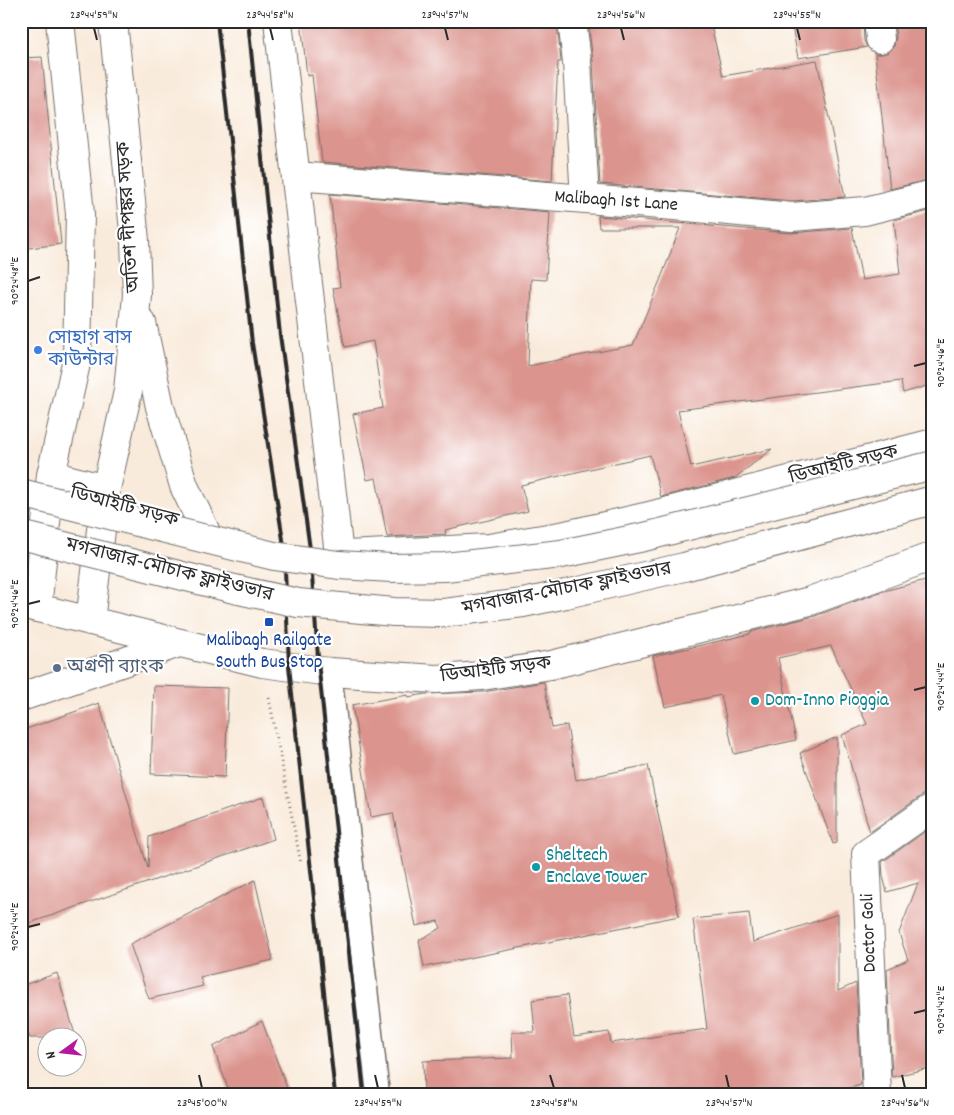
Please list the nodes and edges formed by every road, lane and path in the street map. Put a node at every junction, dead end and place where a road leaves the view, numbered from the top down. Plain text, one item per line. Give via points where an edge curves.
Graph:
1 (60, 21) edge
2 (113, 21) edge
3 (278, 21) edge
4 (572, 21) edge
5 (296, 176) junction
6 (933, 194) edge
7 (585, 199) junction
8 (136, 295) junction
9 (933, 443) edge
10 (933, 465) edge
11 (21, 482) edge
12 (51, 482) junction
13 (21, 493) edge
14 (105, 495) junction
15 (933, 500) edge
16 (205, 530) junction
17 (21, 535) edge
18 (339, 555) junction
19 (933, 556) edge
20 (29, 606) edge
21 (90, 621) junction
22 (179, 643) junction
23 (262, 663) junction
24 (330, 672) junction
25 (21, 697) edge
26 (933, 807) edge
27 (300, 864) dead end
28 (378, 1094) edge
29 (877, 1094) edge

1 - 12 main road via 80,214 80,282 77,359
2 - 8 main road, অতিশ দীপঙ্কর সড়ক via 135,241
3 - 5 main road
4 - 7 main road
5 - 7 main road, Malibagh 1st Lane
5 - 18 main road
6 - 7 main road, Malibagh 1st Lane via 865,210 792,217
8 - 14 main road, অতিশ দীপঙ্কর সড়ক via 128,391
8 - 16 main road via 160,407 184,486
9 - 18 main road, ডিআইটি সড়ক via 645,518 566,535 489,548
10 - 13 main road, মগবাজার-মৌচাক ফ্লাইওভার, bridge via 644,537 561,554 445,567 339,565 274,556
11 - 12 main road, ডিআইটি সড়ক
12 - 14 main road, ডিআইটি সড়ক
12 - 20 main road
14 - 16 main road, ডিআইটি সড়ক
14 - 21 main road, অতিশ দীপঙ্কর সড়ক
15 - 17 main road, মগবাজার-মৌচাক ফ্লাইওভার, bridge via 684,567 523,603 444,613 298,603
16 - 18 main road, ডিআইটি সড়ক
19 - 24 main road, ডিআইটি সড়ক via 810,601 552,666 436,679
20 - 21 main road, ডিআইটি সড়ক
21 - 22 main road, ডিআইটি সড়ক
22 - 23 main road, ডিআইটি সড়ক
22 - 25 main road
23 - 24 main road, ডিআইটি সড়ক
23 - 27 path
24 - 28 street
26 - 29 main road, Doctor Goli via 866,854

